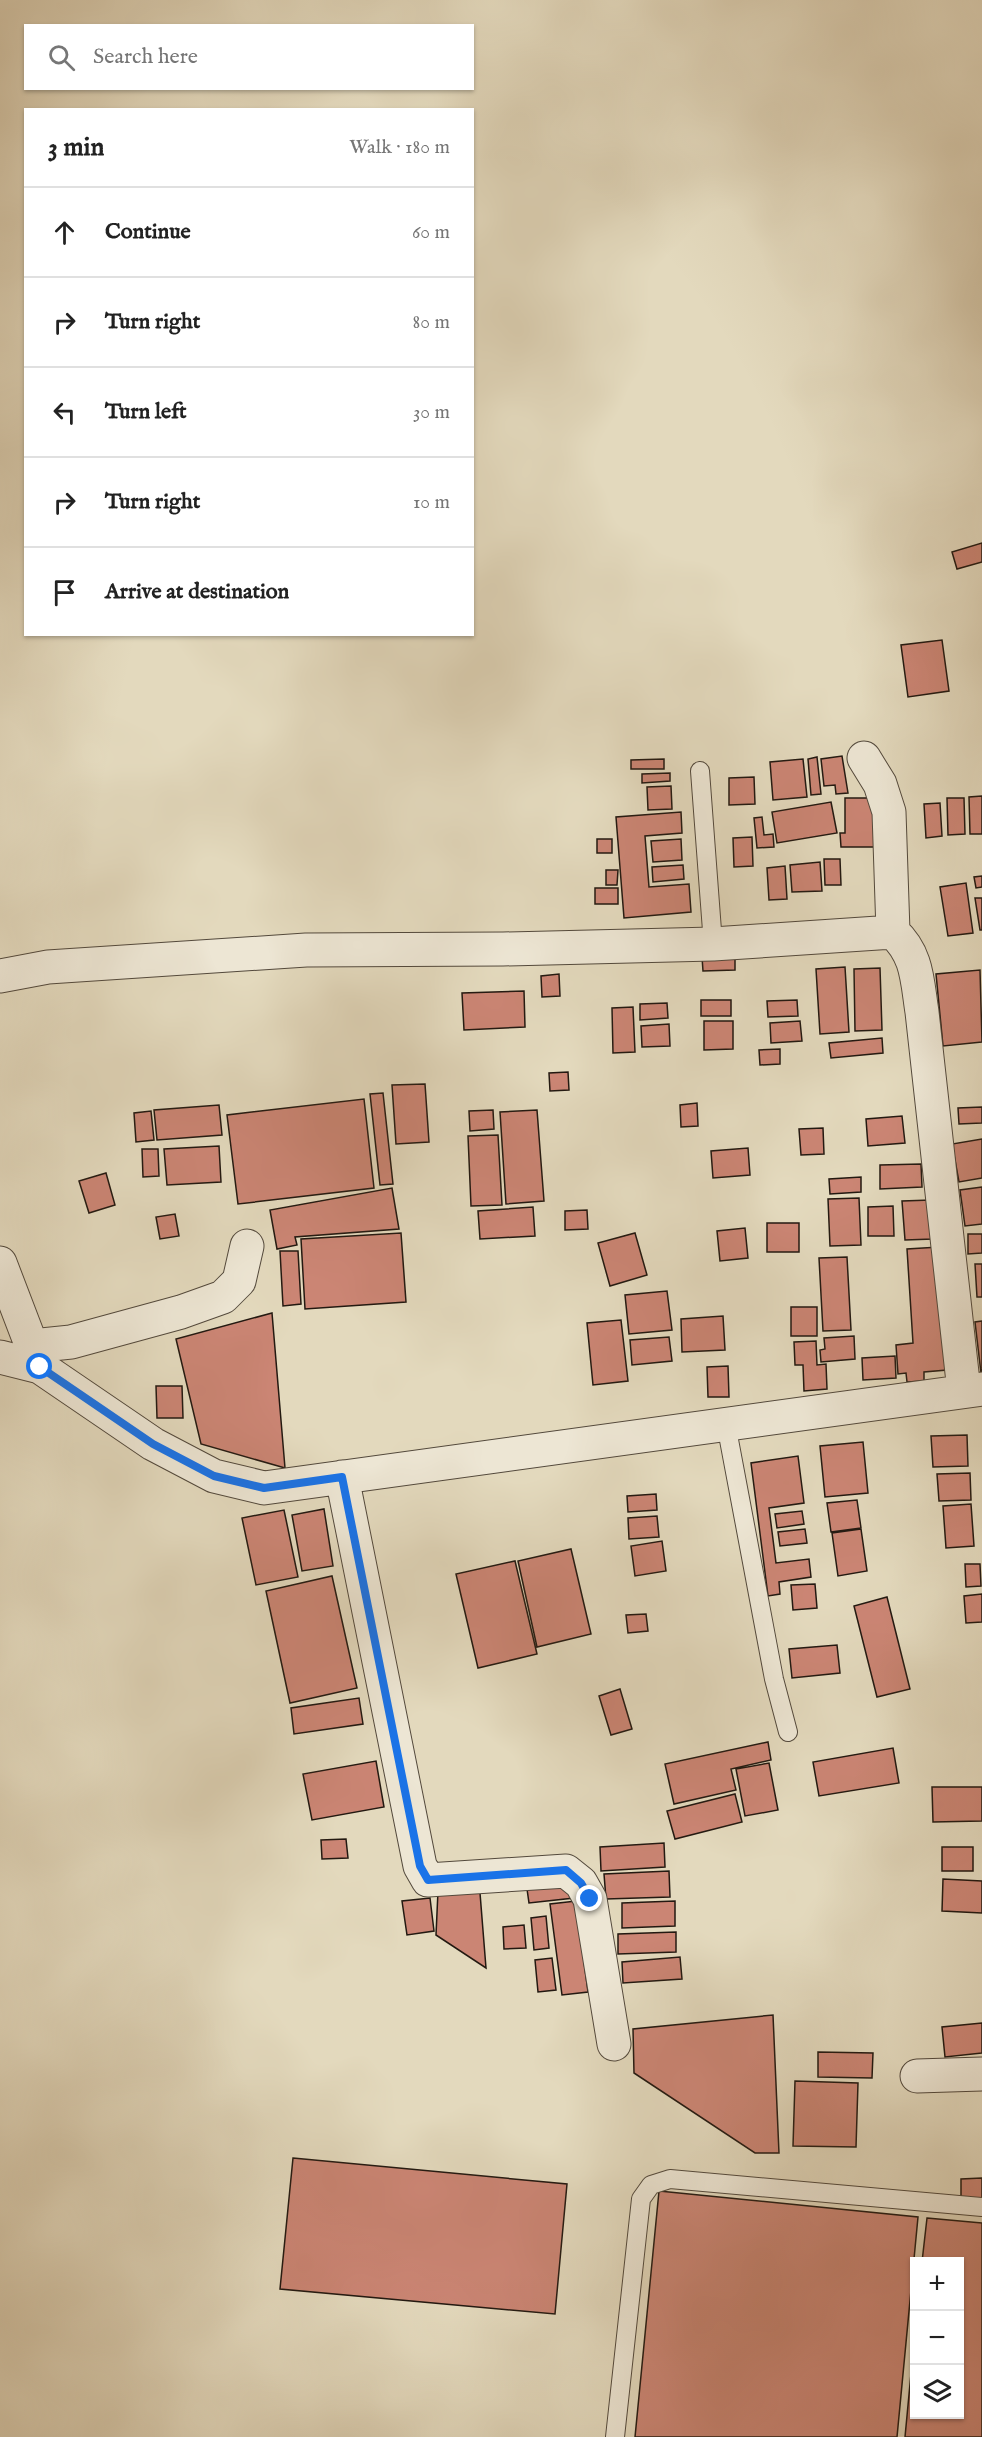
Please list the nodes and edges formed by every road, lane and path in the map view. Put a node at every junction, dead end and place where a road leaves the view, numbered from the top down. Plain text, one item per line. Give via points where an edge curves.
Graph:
1 (864, 758) dead end
2 (700, 771) dead end
3 (893, 932) junction
4 (713, 944) junction
5 (0, 976) edge
6 (246, 1246) dead end
7 (0, 1263) edge
8 (36, 1356) junction
9 (0, 1357) edge
10 (973, 1390) edge
11 (726, 1424) junction
12 (342, 1477) junction
13 (788, 1732) dead end
14 (614, 2044) dead end
15 (982, 2074) edge
16 (916, 2076) dead end
17 (982, 2207) edge
18 (615, 2437) edge

1 - 3 street via 880,784 889,812
2 - 4 lane
3 - 4 street
3 - 10 street via 905,942 913,958
4 - 5 street via 306,950 48,967
6 - 8 street via 239,1281 223,1297
7 - 8 street
8 - 9 street
8 - 12 street via 153,1444 214,1476 264,1488
10 - 11 street
11 - 12 street
11 - 13 lane via 774,1679
12 - 14 street via 420,1866 428,1880 566,1870 581,1883 590,1899
15 - 16 street
17 - 18 lane via 670,2179 651,2185 641,2199

